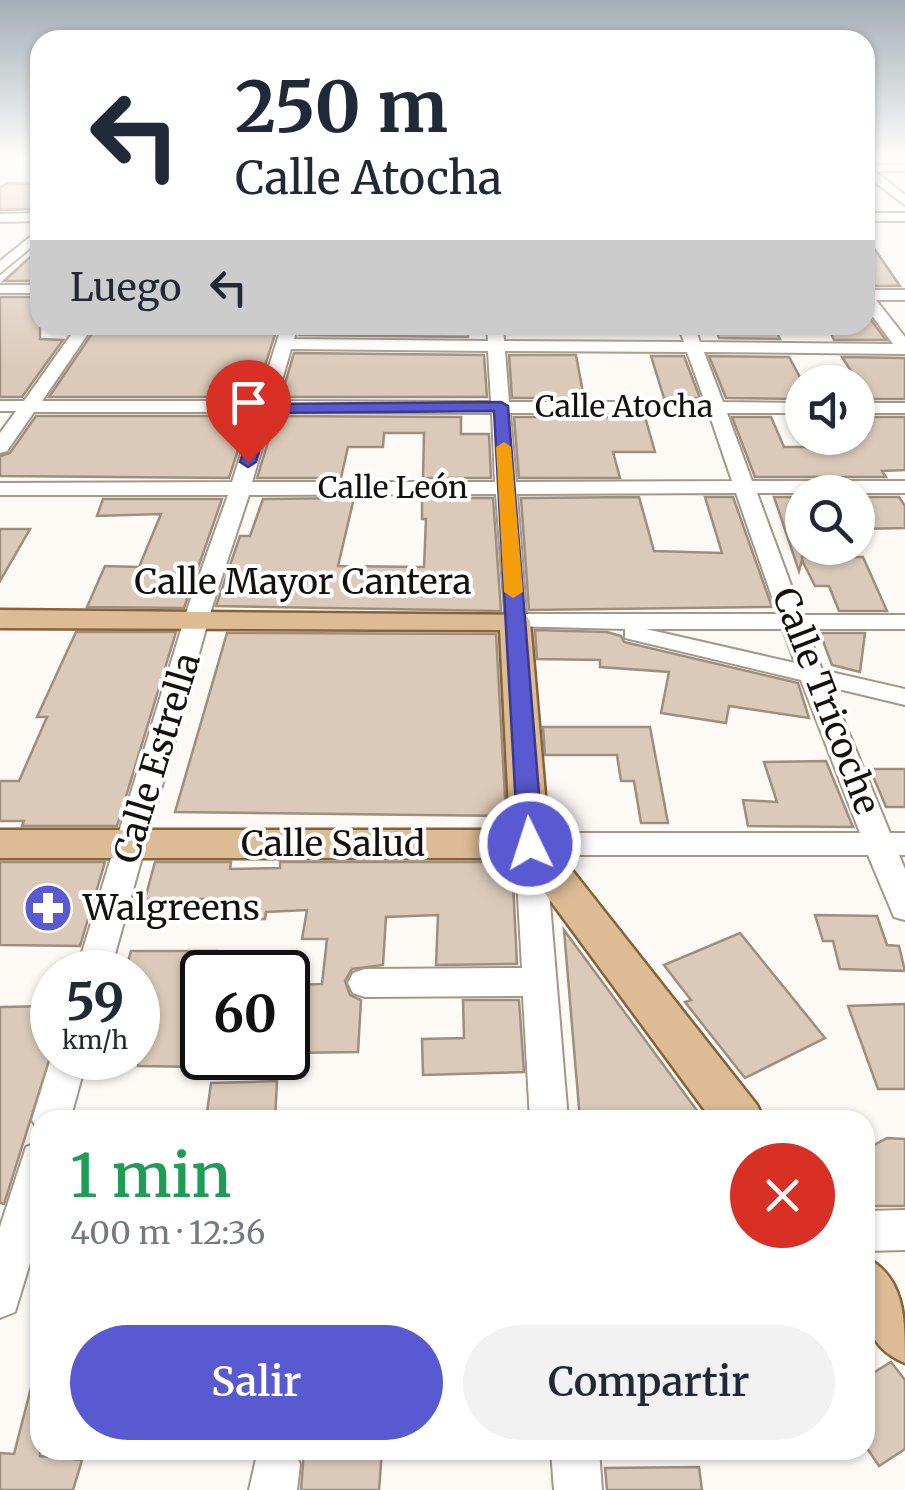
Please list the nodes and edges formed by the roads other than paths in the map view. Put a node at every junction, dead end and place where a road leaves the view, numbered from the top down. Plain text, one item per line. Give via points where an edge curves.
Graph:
1 (30, 242) edge
2 (0, 269) edge
3 (0, 288) edge
4 (30, 289) edge
5 (905, 295) edge
6 (875, 296) edge
7 (875, 309) edge
8 (79, 335) edge
9 (287, 335) edge
10 (303, 335) edge
11 (495, 335) edge
12 (689, 335) edge
13 (693, 346) junction
14 (496, 347) junction
15 (905, 348) edge
16 (0, 406) edge
17 (501, 406) junction
18 (716, 407) junction
19 (25, 408) junction
20 (265, 408) junction
21 (785, 408) edge
22 (875, 408) edge
23 (905, 408) edge
24 (0, 447) edge
25 (747, 486) junction
26 (905, 486) edge
27 (506, 487) junction
28 (240, 488) junction
29 (0, 489) edge
30 (0, 618) edge
31 (198, 620) junction
32 (515, 621) junction
33 (588, 622) junction
34 (794, 622) junction
35 (905, 622) edge
36 (811, 673) junction
37 (905, 696) edge
38 (0, 844) edge
39 (130, 844) junction
40 (530, 844) junction
41 (893, 844) edge
42 (905, 908) edge
43 (100, 950) edge
44 (540, 982) junction
45 (365, 983) dead end
46 (63, 1080) edge
47 (54, 1110) edge
48 (548, 1110) edge
49 (732, 1110) edge
50 (30, 1196) edge
51 (905, 1230) edge
52 (20, 1231) edge
53 (875, 1232) edge
54 (0, 1297) edge
55 (875, 1297) edge
56 (905, 1335) edge
57 (576, 1460) edge
58 (578, 1490) edge

1 - 2 street
3 - 4 street
5 - 6 street
7 - 15 street
8 - 19 street
9 - 20 street, Calle Estrella
10 - 14 street
11 - 14 street
12 - 13 street, Calle Tricoche
13 - 14 street
13 - 15 street
13 - 18 street, Calle Tricoche
14 - 17 street
16 - 19 street, Calle Atocha
17 - 18 street, Calle Atocha
17 - 20 street, Calle Atocha
17 - 27 street
18 - 21 street, Calle Atocha
18 - 25 street, Calle Tricoche
19 - 20 street, Calle Atocha
19 - 24 street
20 - 28 street, Calle Estrella
22 - 23 street
25 - 26 street, Calle León
25 - 27 street, Calle León
25 - 34 street, Calle Tricoche
27 - 28 street, Calle León
27 - 32 street
28 - 29 street, Calle León
28 - 31 street, Calle Estrella
30 - 31 main road, Calle Mayor Cantera
31 - 32 main road, Calle Mayor Cantera
31 - 39 street, Calle Estrella
32 - 33 street, Calle Mayor Cantera
32 - 40 main road
33 - 34 street, Calle Mayor Cantera
33 - 36 street
34 - 35 street, Calle Mayor Cantera
34 - 36 street, Calle Tricoche
36 - 37 street
36 - 41 street, Calle Tricoche
38 - 39 main road, Calle Salud
39 - 40 main road, Calle Salud
39 - 43 street, Calle Estrella
40 - 41 street, Calle Salud
40 - 44 street
40 - 49 main road
41 - 42 street, Calle Tricoche
44 - 45 street
44 - 48 street
46 - 47 street
50 - 52 street
51 - 53 street
52 - 54 street
55 - 56 main road
57 - 58 street

